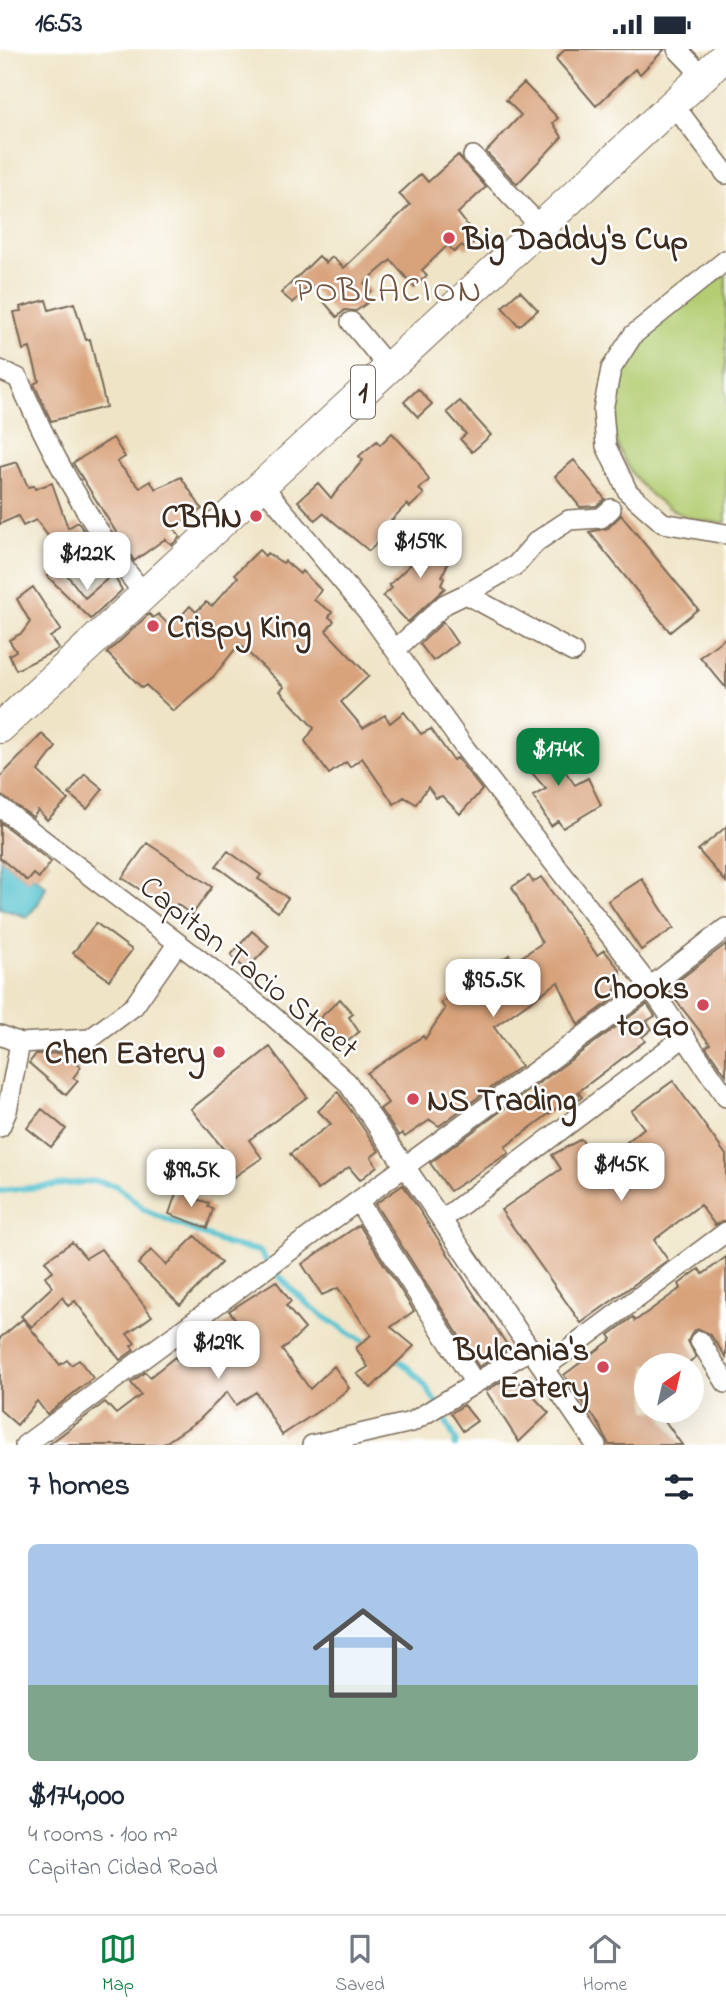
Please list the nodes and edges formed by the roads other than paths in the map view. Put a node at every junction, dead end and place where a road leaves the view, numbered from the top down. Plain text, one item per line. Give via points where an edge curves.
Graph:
1 (677, 49) edge
2 (714, 61) edge
3 (673, 104) junction
4 (473, 156) dead end
5 (726, 174) edge
6 (541, 227) junction
7 (726, 260) edge
8 (351, 322) dead end
9 (389, 368) junction
10 (0, 370) edge
11 (262, 485) junction
12 (611, 509) dead end
13 (726, 534) edge
14 (144, 594) junction
15 (466, 594) junction
16 (395, 650) junction
17 (573, 652) dead end
18 (0, 729) edge
19 (0, 807) edge
20 (726, 928) edge
21 (178, 943) junction
22 (650, 987) junction
23 (0, 1035) edge
24 (684, 1037) junction
25 (20, 1043) junction
26 (726, 1097) edge
27 (0, 1127) edge
28 (407, 1165) junction
29 (358, 1201) junction
30 (443, 1219) junction
31 (726, 1232) edge
32 (700, 1341) dead end
33 (531, 1349) junction
34 (544, 1368) junction
35 (475, 1383) junction
36 (726, 1383) edge
37 (25, 1445) edge
38 (312, 1445) edge
39 (596, 1445) edge

1 - 2 street
2 - 3 highway, 1
3 - 5 street
3 - 6 highway, 1
4 - 6 street
6 - 9 highway, 1
7 - 13 street via 633,335 611,369 603,410 606,446 628,492 663,523
8 - 9 street
9 - 11 highway, 1
10 - 14 street via 18,379 77,500
11 - 14 highway, 1
11 - 16 street
12 - 15 street via 601,518 569,520 536,542 516,565
14 - 18 highway, 1
15 - 16 street via 445,604
15 - 17 street
16 - 22 street via 464,747
19 - 21 street, Capitan Tacio Street
20 - 22 street
21 - 25 street via 134,1006 90,1039
21 - 28 street, Capitan Tacio Street via 268,1011 347,1082
22 - 24 street
22 - 28 street
23 - 25 street
24 - 26 street
24 - 30 street
25 - 27 street
28 - 29 street
28 - 30 street, Capitan Tacio Street
29 - 35 street
29 - 37 street
30 - 33 street, Capitan Tacio Street
31 - 34 street
32 - 36 street
33 - 34 street, Capitan Tacio Street
33 - 35 street
34 - 39 street, Capitan Tacio Street
35 - 38 street via 412,1422

